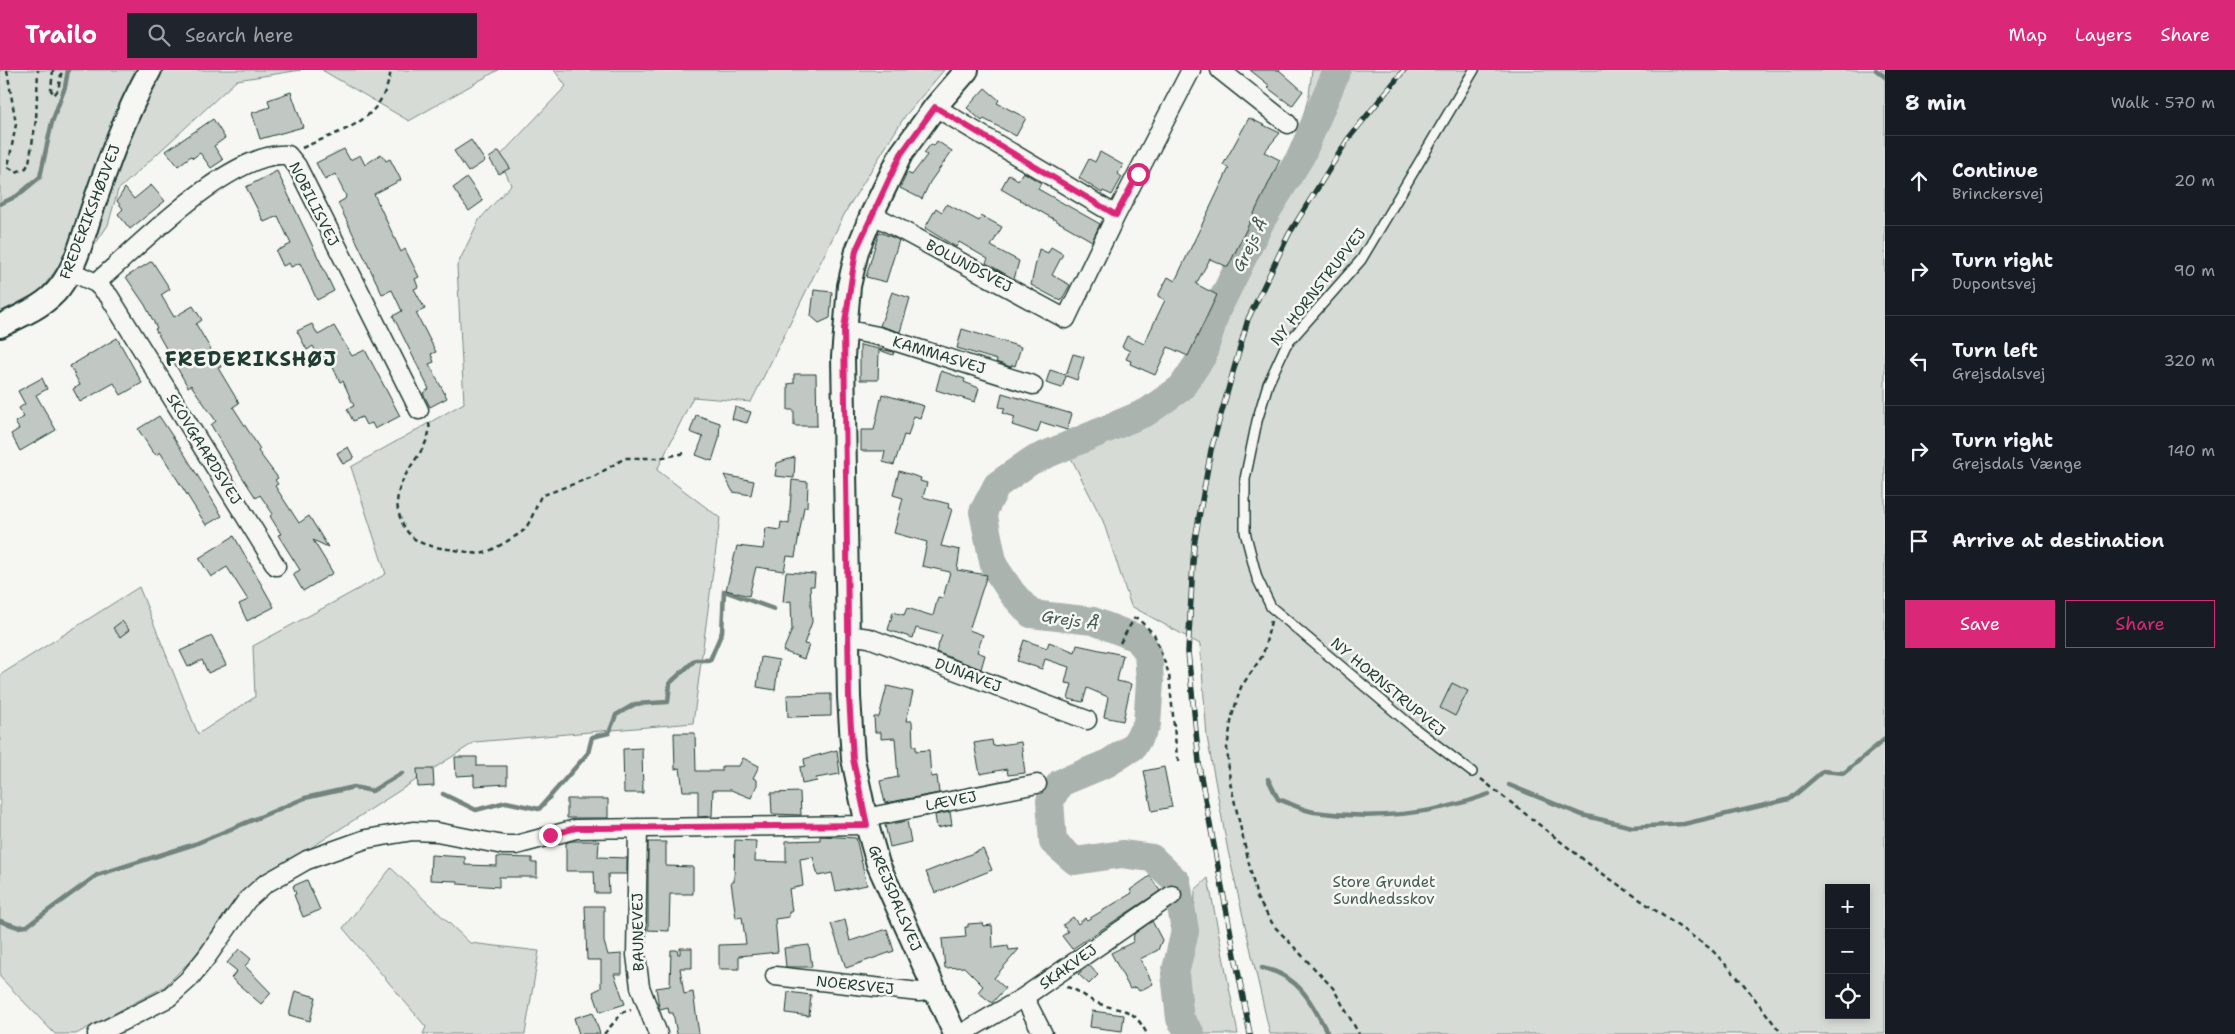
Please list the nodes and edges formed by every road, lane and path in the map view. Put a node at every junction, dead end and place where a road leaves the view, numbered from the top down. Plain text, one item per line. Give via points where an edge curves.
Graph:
1 (7, 70) edge
2 (38, 70) edge
3 (53, 70) edge
4 (62, 70) edge
5 (150, 70) edge
6 (390, 70) edge
7 (967, 70) edge
8 (1191, 70) edge
9 (1220, 70) edge
10 (1474, 70) edge
11 (935, 107) junction
12 (1288, 124) dead end
13 (288, 154) junction
14 (872, 214) junction
15 (1116, 215) junction
16 (70, 271) junction
17 (96, 283) junction
18 (0, 326) edge
19 (844, 329) junction
20 (1033, 385) dead end
21 (419, 410) joint
22 (686, 453) dead end
23 (276, 566) dead end
24 (1272, 607) junction
25 (848, 634) junction
26 (1120, 644) dead end
27 (1087, 720) dead end
28 (1181, 763) dead end
29 (1472, 772) joint
30 (1036, 784) dead end
31 (866, 822) junction
32 (638, 828) junction
33 (1172, 895) dead end
34 (775, 976) dead end
35 (1044, 983) junction
36 (936, 990) junction
37 (1024, 997) junction
38 (647, 1005) junction
39 (97, 1034) edge
40 (604, 1034) edge
41 (658, 1034) edge
42 (955, 1034) edge
43 (961, 1034) edge
44 (1043, 1034) edge
45 (1147, 1034) edge
46 (1359, 1034) edge
47 (1782, 1034) edge

1 - 2 path via 16,124 8,167 16,172 29,163 36,120
3 - 4 path via 51,90 54,95
5 - 16 street, FREDERIKSHØJVEJ via 104,175
6 - 13 path via 386,92 377,107 360,121
7 - 11 street, GREJSDALSVEJ
8 - 15 street
9 - 12 street
10 - 24 lane, NY HORNSTRUPVEJ via 1377,236 1361,260 1286,345 1268,384 1245,479 1244,532 1257,578
11 - 14 street, GREJSDALSVEJ via 901,154
11 - 15 street
13 - 17 street, NOBILISVEJ via 250,162 218,179
13 - 21 street, NOBILISVEJ via 298,166
14 - 15 street, BOLUNDSVEJ via 1066,319
14 - 19 street, GREJSDALSVEJ via 856,250
16 - 17 street, SKOVGAARDSVEJ
16 - 18 street, FREDERIKSHØJVEJ via 60,288 43,303
17 - 23 street, SKOVGAARDSVEJ via 109,296
19 - 20 street, KAMMASVEJ via 878,336
19 - 25 street, GREJSDALSVEJ
21 - 22 path via 428,417 430,429 416,459 400,481 397,502 410,537 422,545 483,554 524,530 541,496 595,476 625,458 658,458
24 - 29 lane, NY HORNSTRUPVEJ via 1413,727
24 - 46 path via 1263,655 1241,687 1232,716 1227,748 1230,782 1257,898 1274,926 1333,988
25 - 27 street, DUNAVEJ via 869,638
25 - 31 street, GREJSDALSVEJ via 853,759
26 - 28 path via 1137,618 1154,634 1169,674 1177,757
29 - 47 path via 1592,867 1711,949 1741,981
30 - 31 street, LÆVEJ
31 - 32 street, LÆVEJ
31 - 36 street, GREJSDALSVEJ via 878,864
32 - 38 street, BAUNEVEJ via 636,955 640,987
32 - 39 street, LÆVEJ via 576,828 516,845 413,831 366,839 307,860 265,884 247,900 194,973 168,998
33 - 35 street, SKAKVEJ
34 - 36 street, NOERSVEJ via 919,992
35 - 37 street, SKAKVEJ
35 - 45 path via 1078,990 1099,1004 1128,1011
36 - 42 street, GREJSDALSVEJ
37 - 43 street, SKAKVEJ
37 - 44 street
38 - 40 path via 623,1012
38 - 41 street, BAUNEVEJ

